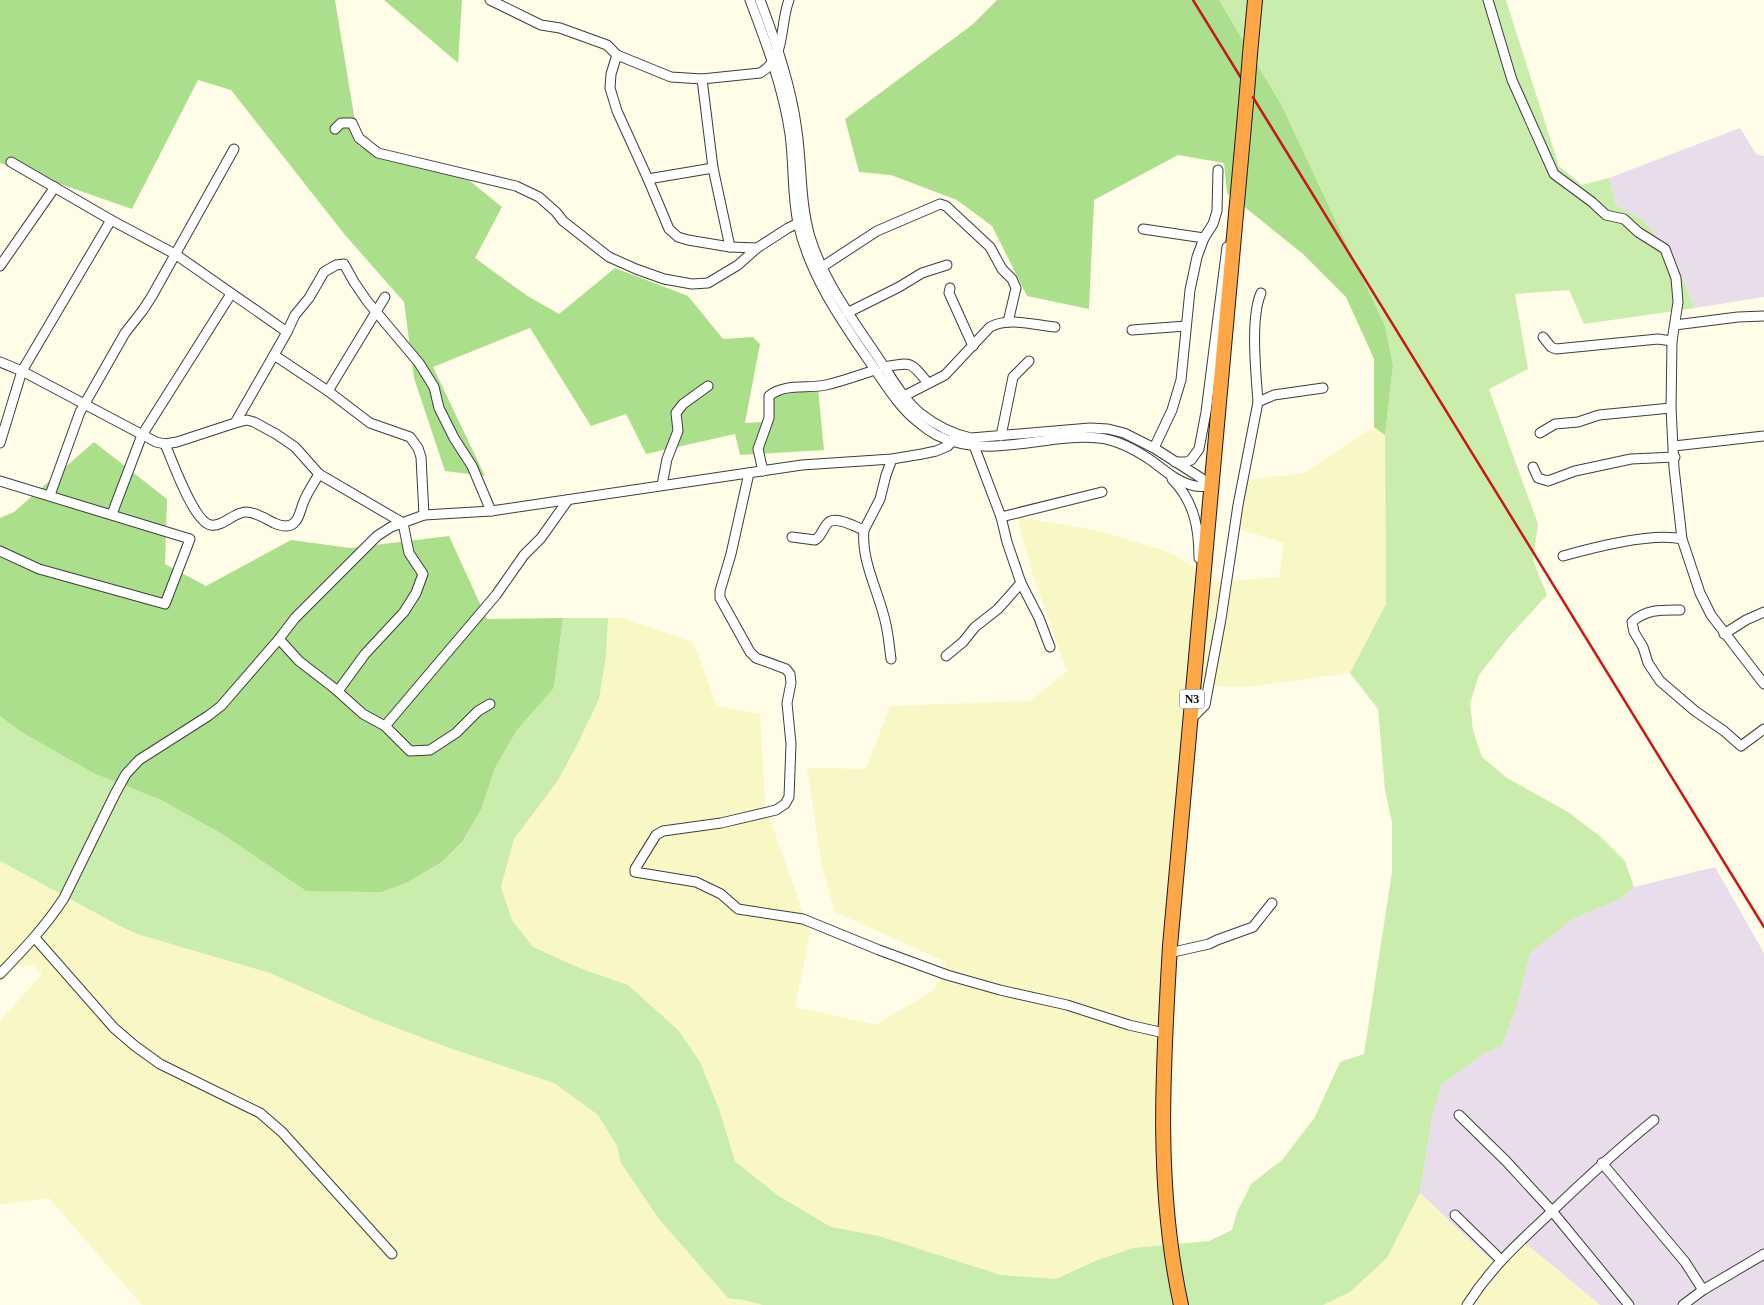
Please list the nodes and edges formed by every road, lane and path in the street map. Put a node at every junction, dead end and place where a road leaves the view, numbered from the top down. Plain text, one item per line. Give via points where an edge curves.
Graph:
1 (490, 0) edge
2 (750, 0) edge
3 (760, 0) edge
4 (789, 0) edge
5 (1255, 0) edge
6 (1488, 0) edge
7 (778, 51) junction
8 (617, 55) junction
9 (773, 63) junction
10 (702, 78) junction
11 (335, 129) dead end
12 (234, 149) dead end
13 (11, 162) dead end
14 (713, 168) junction
15 (1218, 170) dead end
16 (1238, 178) junction
17 (648, 179) junction
18 (55, 187) junction
19 (111, 220) junction
20 (802, 221) junction
21 (1143, 229) dead end
22 (1204, 238) junction
23 (730, 247) junction
24 (757, 248) junction
25 (175, 254) junction
26 (947, 265) dead end
27 (0, 266) edge
28 (822, 267) junction
29 (950, 288) dead end
30 (1261, 293) dead end
31 (231, 294) junction
32 (385, 297) dead end
33 (376, 312) junction
34 (847, 313) junction
35 (1764, 316) edge
36 (1008, 322) junction
37 (1675, 325) junction
38 (1186, 326) junction
39 (1055, 327) dead end
40 (1132, 330) dead end
41 (286, 332) junction
42 (1542, 337) dead end
43 (1672, 341) junction
44 (973, 346) junction
45 (274, 355) junction
46 (0, 362) edge
47 (1028, 362) dead end
48 (880, 368) junction
49 (22, 371) junction
50 (928, 383) junction
51 (708, 386) dead end
52 (1323, 388) dead end
53 (328, 391) junction
54 (904, 396) junction
55 (1258, 402) junction
56 (85, 404) junction
57 (1671, 408) junction
58 (235, 423) junction
59 (1540, 433) dead end
60 (142, 435) junction
61 (1000, 436) junction
62 (1764, 436) edge
63 (955, 438) junction
64 (972, 442) junction
65 (0, 443) edge
66 (165, 444) junction
67 (1674, 446) junction
68 (1154, 448) junction
69 (1675, 457) junction
70 (892, 459) junction
71 (1175, 462) junction
72 (1533, 466) dead end
73 (763, 471) junction
74 (749, 473) junction
75 (1167, 473) junction
76 (319, 474) junction
77 (0, 481) edge
78 (662, 485) junction
79 (1211, 486) junction
80 (1102, 492) dead end
81 (50, 495) junction
82 (568, 500) junction
83 (491, 511) junction
84 (112, 514) junction
85 (424, 515) junction
86 (1001, 517) junction
87 (403, 523) junction
88 (864, 530) junction
89 (792, 537) dead end
90 (1682, 539) junction
91 (0, 551) edge
92 (1564, 556) dead end
93 (1021, 583) junction
94 (1680, 610) dead end
95 (1200, 611) junction
96 (1764, 612) edge
97 (1724, 634) junction
98 (278, 639) junction
99 (1050, 646) dead end
100 (946, 656) dead end
101 (891, 659) dead end
102 (1762, 679) edge
103 (338, 691) junction
104 (490, 704) dead end
105 (1190, 720) junction
106 (385, 726) junction
107 (1764, 729) edge
108 (1272, 903) dead end
109 (35, 938) junction
110 (1169, 953) junction
111 (0, 974) edge
112 (1164, 1033) junction
113 (1459, 1115) dead end
114 (1654, 1120) dead end
115 (1602, 1163) junction
116 (1552, 1211) junction
117 (1455, 1214) dead end
118 (392, 1254) dead end
119 (1764, 1254) edge
120 (1501, 1260) junction
121 (1703, 1290) junction
122 (1181, 1305) edge
123 (1467, 1305) edge
124 (1629, 1305) edge
125 (1683, 1305) edge

1 - 8 street via 541,25 560,28 607,45
2 - 9 street
3 - 7 street
4 - 7 street
5 - 16 highway, N3, bridge
6 - 37 street via 1512,80 1554,174 1606,215 1624,219 1665,249 1676,278 1678,302
7 - 9 street
7 - 20 street via 790,91 797,133
8 - 10 street via 671,77
8 - 17 street via 610,88
9 - 10 street via 760,73
9 - 20 street via 790,136 794,197
10 - 14 street
11 - 24 street via 341,123 352,123 359,138 378,153 516,186 539,197 563,221 609,257 664,279 708,283 738,265
12 - 25 street
13 - 18 street
14 - 17 street
14 - 23 street
15 - 22 street via 1217,211
16 - 71 street via 1199,449 1191,460
16 - 79 highway, N3
17 - 23 street via 669,229 678,237
18 - 19 street
18 - 27 street
19 - 25 street
19 - 49 street
20 - 24 street
20 - 28 street
20 - 48 street via 804,245 816,276 835,310
21 - 22 street
22 - 38 street via 1190,290
23 - 24 street
25 - 31 street
25 - 56 street
26 - 34 street via 922,273
28 - 34 street
28 - 36 street via 877,231 940,204 990,247 1002,269 1012,279 1016,288
29 - 44 street via 949,293
30 - 55 street via 1256,303
31 - 41 street
31 - 60 street
32 - 33 street
33 - 41 street via 344,264 336,265 324,272
33 - 53 street
33 - 83 street via 419,363 434,387 439,408 472,466
34 - 48 street
35 - 37 street
36 - 39 street
36 - 44 street via 990,327
37 - 43 street
38 - 40 street
38 - 68 street via 1177,392
41 - 45 street
42 - 43 street via 1556,349 1658,339
43 - 57 street
44 - 50 street via 946,375
45 - 53 street
45 - 58 street
46 - 49 street
47 - 61 street via 1013,377
48 - 50 street via 907,363 915,366
48 - 54 street
48 - 63 street via 902,407 918,422 943,438
48 - 73 street via 825,385 788,388 769,396 769,418 758,449
49 - 56 street
49 - 65 street
50 - 54 street
51 - 78 street via 676,413 678,431 667,459
52 - 55 street via 1274,395
53 - 85 street via 370,423 410,437 421,457
54 - 63 street via 920,413
55 - 105 street via 1205,705
56 - 60 street
56 - 81 street
57 - 59 street via 1599,415 1578,422 1555,424
57 - 67 street
58 - 66 street
58 - 76 street via 247,420 276,434 295,447
60 - 66 street
60 - 84 street
61 - 64 street
61 - 68 street via 1108,429 1124,432
62 - 67 street
63 - 64 street
63 - 70 street via 948,446 936,451
64 - 75 street via 1092,437 1111,440 1139,453
64 - 86 street
66 - 76 street via 196,513 211,526 247,512 277,525 287,526 296,522
67 - 69 street
68 - 71 street
69 - 72 street via 1631,459 1575,471 1548,481 1538,478
69 - 90 street
70 - 73 street
70 - 88 street via 880,499
71 - 79 street
73 - 74 street
74 - 78 street
74 - 112 street via 720,598 750,652 790,674 787,703 791,744 789,797 776,810 721,823 663,831 656,835 635,872 696,882 721,894 738,908 803,918 947,975
75 - 79 street via 1196,486
75 - 95 street via 1188,498 1195,516
76 - 87 street
77 - 81 street
78 - 82 street
79 - 95 highway, N3
80 - 86 street
81 - 84 street
82 - 83 street
82 - 106 street via 496,595
83 - 85 street
84 - 91 street via 190,539 165,604 38,569
85 - 87 street
86 - 93 street
87 - 98 street via 377,536
87 - 103 street via 409,553 422,574 416,593
88 - 89 street via 831,520 818,539
88 - 101 street via 867,560 884,614
90 - 92 street via 1673,536 1619,543
90 - 97 street via 1700,593
93 - 99 street
93 - 100 street via 998,609
94 - 107 street via 1655,610 1632,622 1648,663 1660,681 1741,746
95 - 105 highway, N3
96 - 97 street
97 - 102 street
98 - 103 street via 299,661
98 - 109 street via 221,706 139,760 126,774 64,898
103 - 106 street via 363,714
104 - 106 street via 430,750 410,751
105 - 110 highway, N3
108 - 110 street via 1254,927 1209,944
109 - 111 street
109 - 118 street via 114,1028 135,1046 160,1064 260,1113 282,1132
110 - 112 highway, N3
112 - 122 highway, N3 via 1163,1167
113 - 116 street
114 - 115 street
115 - 116 street
115 - 121 street via 1685,1262
116 - 120 street
116 - 124 street
117 - 120 street
119 - 121 street
120 - 123 street
121 - 125 street

